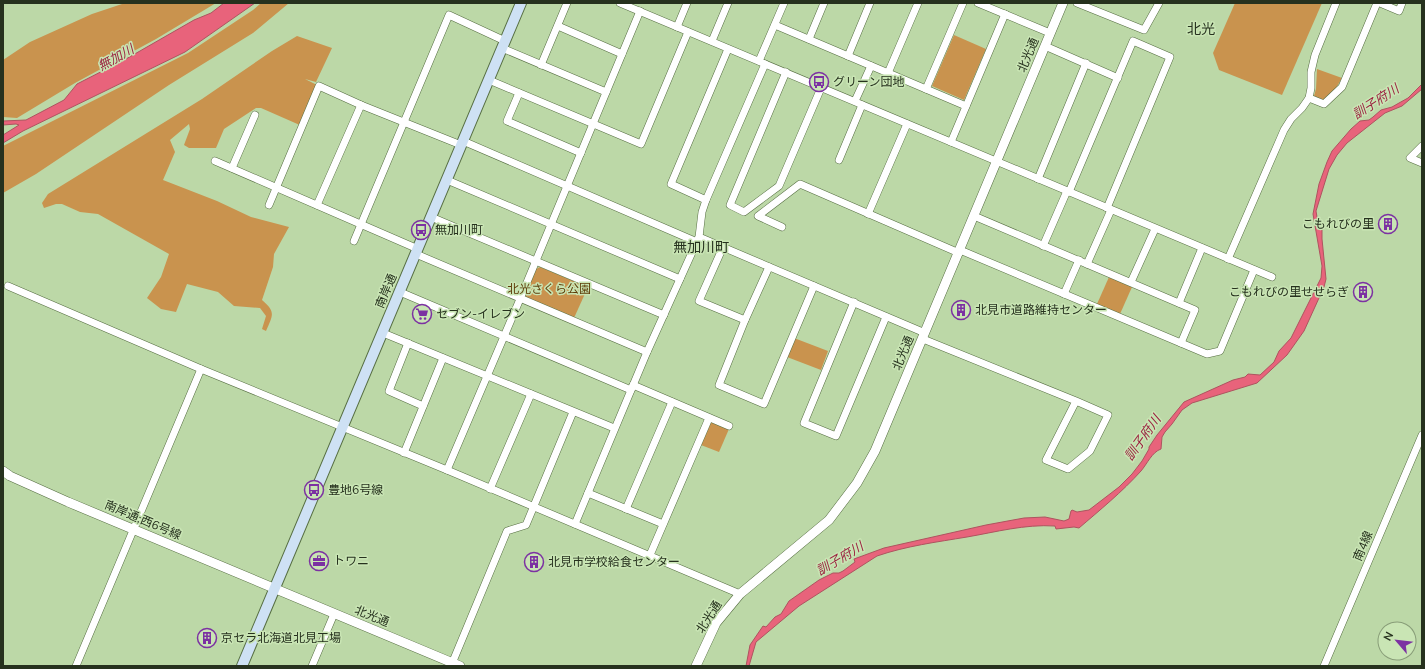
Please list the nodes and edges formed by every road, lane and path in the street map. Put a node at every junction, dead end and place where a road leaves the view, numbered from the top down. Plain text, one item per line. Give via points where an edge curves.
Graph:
1 (521, 3) edge
2 (567, 3) edge
3 (620, 3) edge
4 (687, 3) edge
5 (728, 3) edge
6 (784, 3) edge
7 (824, 3) edge
8 (870, 3) edge
9 (918, 3) edge
10 (963, 3) edge
11 (978, 3) edge
12 (1063, 3) edge
13 (1077, 3) edge
14 (1159, 3) edge
15 (1336, 3) edge
16 (1377, 3) edge
17 (1380, 3) edge
18 (1402, 3) edge
19 (640, 11) junction
20 (1005, 14) junction
21 (775, 25) junction
22 (558, 26) junction
23 (677, 27) junction
24 (688, 32) junction
25 (1050, 33) junction
26 (809, 39) junction
27 (712, 41) junction
28 (504, 44) junction
29 (1045, 46) junction
30 (728, 48) junction
31 (622, 54) junction
32 (848, 56) junction
33 (762, 62) junction
34 (1086, 64) junction
35 (541, 65) junction
36 (871, 66) junction
37 (786, 72) junction
38 (888, 73) junction
39 (1118, 78) junction
40 (489, 80) junction
41 (821, 88) junction
42 (926, 89) junction
43 (606, 92) junction
44 (519, 93) junction
45 (1309, 98) junction
46 (855, 101) junction
47 (862, 104) junction
48 (361, 105) junction
49 (966, 106) junction
50 (255, 115) dead end
51 (404, 122) junction
52 (594, 124) junction
53 (907, 124) junction
54 (951, 142) junction
55 (462, 143) junction
56 (1422, 146) edge
57 (581, 153) junction
58 (839, 160) dead end
59 (215, 161) dead end
60 (996, 161) junction
61 (1422, 163) edge
62 (232, 168) junction
63 (1038, 179) junction
64 (447, 180) junction
65 (567, 186) junction
66 (275, 187) junction
67 (1068, 192) junction
68 (706, 200) junction
69 (269, 205) dead end
70 (318, 205) junction
71 (1109, 209) junction
72 (868, 214) junction
73 (974, 216) junction
74 (431, 217) junction
75 (361, 224) junction
76 (551, 224) junction
77 (782, 227) dead end
78 (1155, 228) junction
79 (354, 240) dead end
80 (698, 240) junction
81 (1043, 246) junction
82 (723, 247) junction
83 (1202, 248) junction
84 (959, 251) junction
85 (417, 252) junction
86 (1078, 260) junction
87 (1228, 260) junction
88 (536, 261) junction
89 (1087, 264) junction
90 (769, 267) junction
91 (1254, 270) junction
92 (1272, 277) dead end
93 (680, 279) junction
94 (1131, 282) junction
95 (8, 286) dead end
96 (814, 286) junction
97 (400, 292) junction
98 (1064, 294) junction
99 (520, 299) junction
100 (854, 302) junction
101 (1179, 303) junction
102 (664, 315) junction
103 (886, 317) junction
104 (745, 320) junction
105 (383, 333) junction
106 (504, 336) junction
107 (924, 336) junction
108 (408, 343) junction
109 (1181, 343) junction
110 (647, 352) junction
111 (443, 358) junction
112 (201, 369) junction
113 (487, 376) junction
114 (632, 387) junction
115 (530, 394) junction
116 (1076, 401) junction
117 (672, 402) junction
118 (423, 406) junction
119 (573, 412) junction
120 (709, 418) junction
121 (729, 426) dead end
122 (343, 428) junction
123 (614, 428) junction
124 (1422, 435) edge
125 (404, 452) junction
126 (447, 470) junction
127 (3, 471) edge
128 (490, 489) junction
129 (588, 493) junction
130 (534, 507) junction
131 (626, 509) junction
132 (575, 524) junction
133 (663, 524) junction
134 (133, 530) junction
135 (650, 555) junction
136 (275, 589) junction
137 (740, 594) junction
138 (334, 614) junction
139 (454, 665) edge
140 (76, 666) edge
141 (242, 666) edge
142 (312, 666) edge
143 (696, 666) edge
144 (1324, 666) edge

1 - 28 main road, 南岸通
2 - 22 street
3 - 19 street
4 - 23 street
5 - 27 street
6 - 21 street
7 - 26 street
8 - 32 street
9 - 38 street
10 - 42 street
11 - 20 street
12 - 25 street, 北光通
13 - 14 street via 1144,30
15 - 45 street via 1315,55
16 - 45 street via 1342,87 1324,104
17 - 18 street via 1399,11
19 - 23 street
19 - 31 street
20 - 25 street
20 - 49 street
21 - 26 street
21 - 33 street
22 - 31 street
22 - 35 street
23 - 24 street
24 - 27 street
24 - 52 street via 641,144
25 - 29 street, 北光通
26 - 32 street
27 - 30 street
28 - 35 street
28 - 40 main road, 南岸通
28 - 51 street via 449,15
29 - 34 street
29 - 60 street, 北光通
30 - 33 street
30 - 68 street via 670,184
31 - 43 street
32 - 36 street
33 - 37 street
33 - 68 street
34 - 39 street
34 - 63 street
35 - 43 street
36 - 38 street
36 - 46 street
37 - 41 street
37 - 41 street via 730,205 744,212 778,186
38 - 42 street
39 - 67 street
39 - 71 street via 1133,41 1170,57
40 - 44 street
40 - 55 main road, 南岸通
41 - 46 street
42 - 49 street
43 - 52 street
44 - 52 street
44 - 57 street via 507,120
45 - 87 street via 1284,130
46 - 47 street
47 - 53 street
47 - 58 street
48 - 51 street
48 - 66 street via 319,86
48 - 70 street
49 - 54 street
50 - 62 street
51 - 55 street
51 - 75 street
52 - 57 street
53 - 54 street
53 - 72 street
54 - 60 street
55 - 64 main road, 南岸通
55 - 65 street
56 - 61 street via 1410,158
57 - 65 street
59 - 62 street
60 - 63 street
60 - 73 street, 北光通
62 - 66 street
63 - 67 street
64 - 74 main road, 南岸通
64 - 76 street
65 - 76 street
65 - 80 street
66 - 69 street
66 - 70 street
67 - 71 street
67 - 81 street
68 - 80 street
70 - 75 street
71 - 78 street
71 - 89 street
72 - 77 street via 800,184 758,216
72 - 84 street
73 - 81 street
73 - 84 street, 北光通
74 - 85 main road, 南岸通
74 - 88 street
75 - 79 street
75 - 85 street
76 - 88 street
76 - 93 street
78 - 83 street
78 - 94 street
80 - 82 street
80 - 93 street
81 - 86 street
82 - 90 street
82 - 104 street via 699,301
83 - 87 street
83 - 101 street
84 - 98 street
84 - 107 street, 北光通
85 - 97 main road, 南岸通
85 - 99 street
86 - 89 street
86 - 98 street
87 - 91 street
88 - 99 street
88 - 102 street
89 - 94 street
90 - 96 street
90 - 104 street
91 - 92 street
91 - 109 street via 1220,351 1207,354
93 - 102 street
94 - 101 street
95 - 112 street
96 - 100 street
96 - 104 street via 764,404 719,385
97 - 105 main road, 南岸通
97 - 106 street
98 - 109 street
99 - 106 street
99 - 110 street
100 - 103 street
100 - 103 street via 804,423 836,436
101 - 109 street via 1195,310
102 - 110 street
103 - 107 street
105 - 108 street
105 - 122 main road, 南岸通
106 - 113 street
106 - 114 street
107 - 116 street
107 - 137 street, 北光通 via 875,451 857,484 829,520
108 - 111 street
108 - 118 street via 389,391
110 - 114 street
111 - 113 street
111 - 118 street
112 - 122 street
112 - 134 street
113 - 115 street
113 - 126 street
114 - 117 street
114 - 123 street
115 - 119 street
115 - 128 street
116 - 116 street via 1046,460 1068,469 1090,451 1108,416
117 - 120 street
117 - 131 street
118 - 125 street
119 - 123 street
119 - 130 street
120 - 121 street
120 - 133 street
122 - 125 street
122 - 136 main road, 南岸通
123 - 129 street
124 - 144 street, 南4線
125 - 126 street
126 - 128 street
127 - 134 street, 南岸通;西6号線 via 24,483
128 - 130 street
129 - 131 street
129 - 132 street
130 - 132 street
130 - 139 street via 526,525 507,531
131 - 133 street
132 - 135 street
133 - 135 street
134 - 136 street, 南岸通;西6号線
134 - 140 street
135 - 137 street
136 - 138 street, 北光通
136 - 141 main road, 南岸通
137 - 143 street, 北光通 via 716,624
138 - 139 street, 北光通
138 - 142 street

